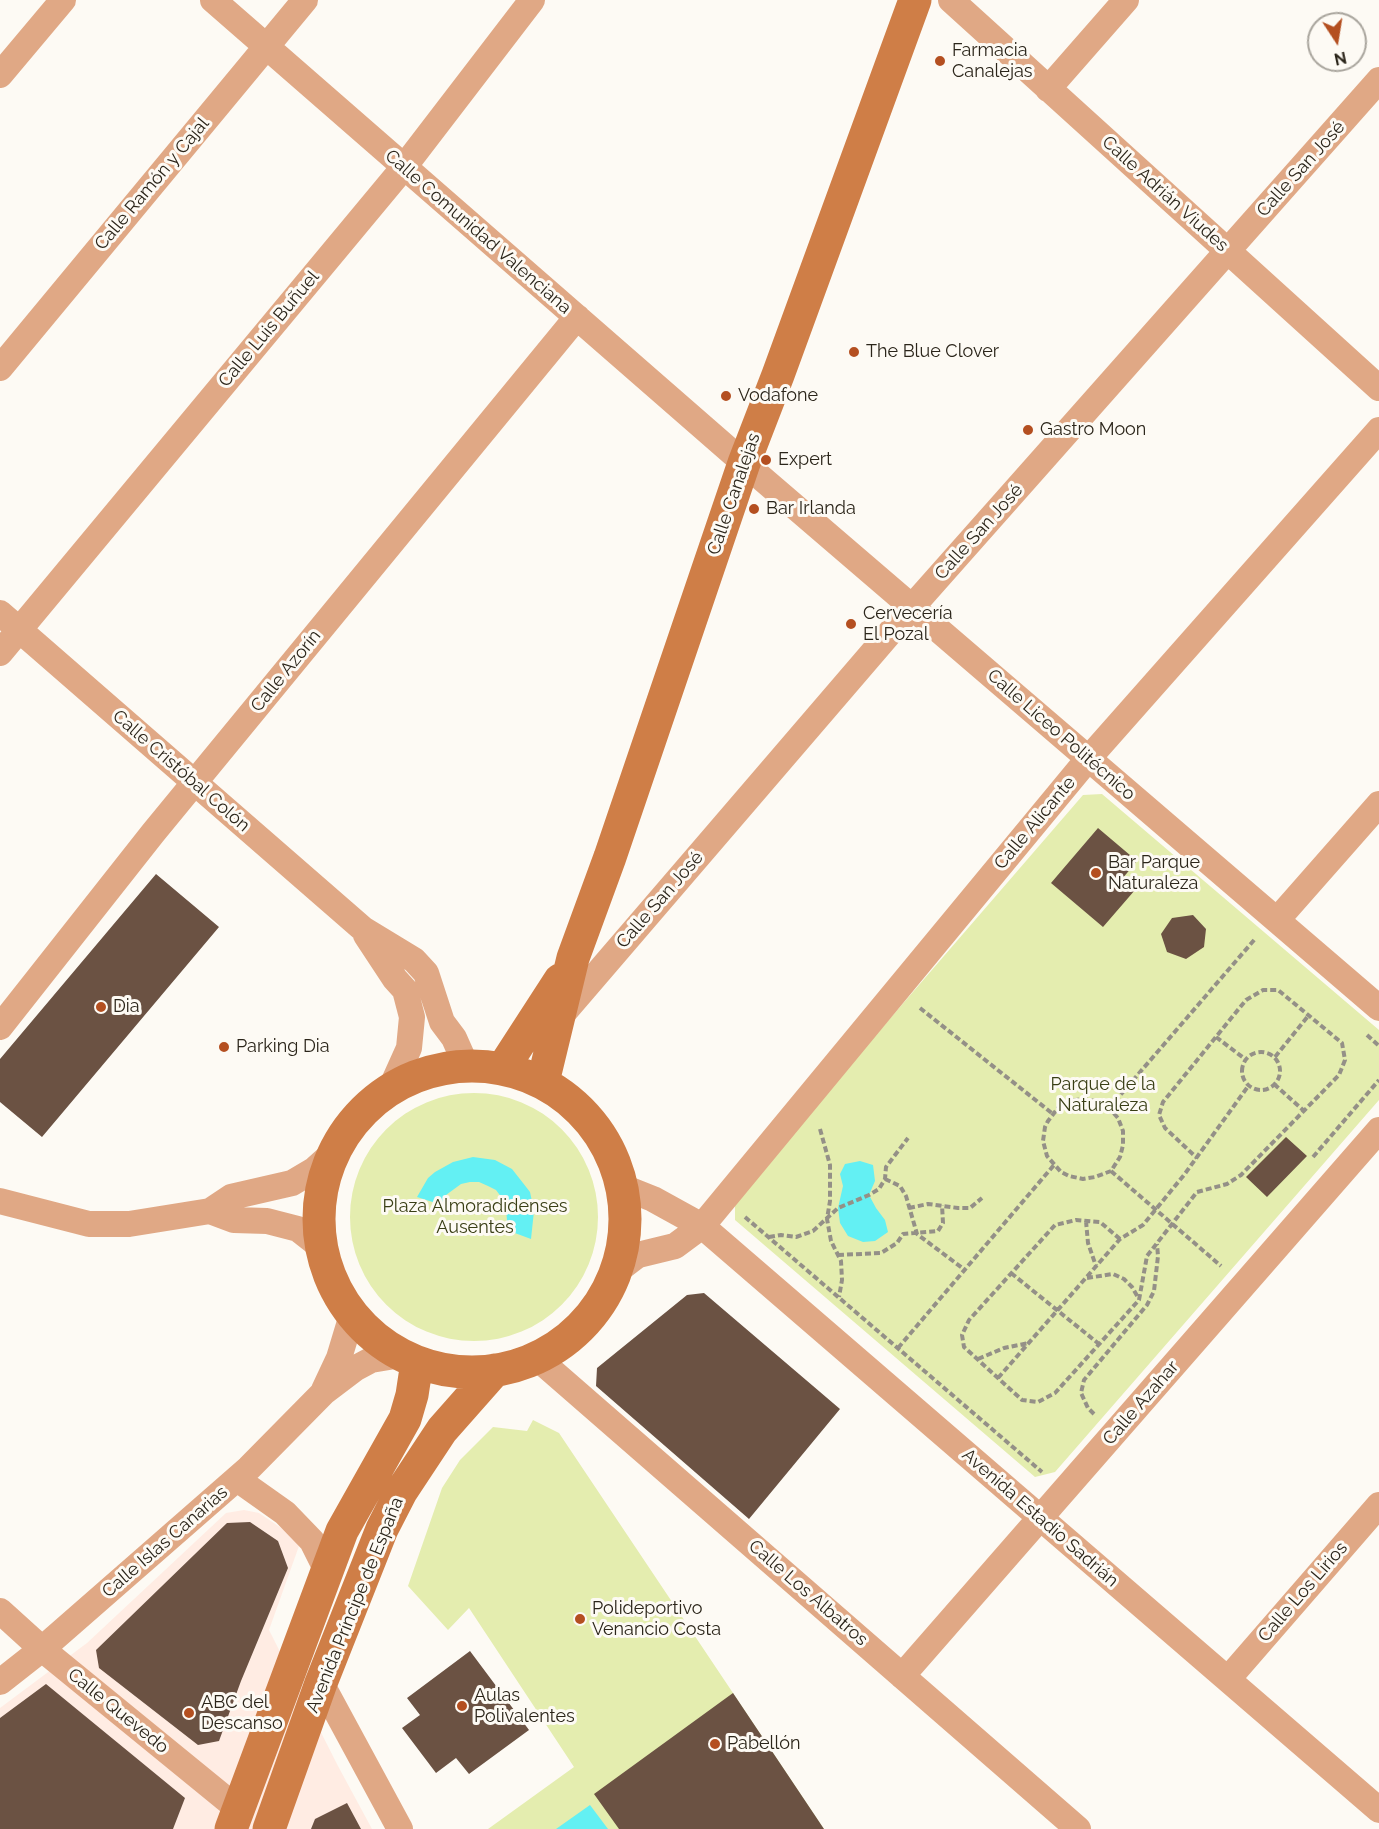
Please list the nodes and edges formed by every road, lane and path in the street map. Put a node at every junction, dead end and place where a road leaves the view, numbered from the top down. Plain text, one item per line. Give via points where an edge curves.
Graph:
1 (63, 0) edge
2 (213, 0) edge
3 (304, 0) edge
4 (532, 0) edge
5 (915, 0) edge
6 (951, 0) edge
7 (1126, 0) edge
8 (266, 47) junction
9 (0, 75) edge
10 (1379, 80) edge
11 (1048, 89) junction
12 (404, 167) junction
13 (1228, 251) junction
14 (577, 318) junction
15 (0, 368) edge
16 (1379, 388) edge
17 (1379, 430) edge
18 (744, 463) junction
19 (912, 607) junction
20 (0, 613) edge
21 (19, 629) junction
22 (0, 652) edge
23 (1088, 759) junction
24 (195, 783) junction
25 (1379, 804) edge
26 (1277, 920) junction
27 (363, 929) junction
28 (1264, 946) dead end
29 (573, 958) junction
30 (917, 1005) dead end
31 (1379, 1008) edge
32 (1309, 1015) junction
33 (560, 1017) junction
34 (0, 1028) edge
35 (1361, 1030) dead end
36 (1216, 1037) junction
37 (1379, 1046) edge
38 (1275, 1057) junction
39 (1245, 1059) junction
40 (466, 1065) junction
41 (503, 1068) junction
42 (1379, 1080) edge
43 (543, 1082) junction
44 (1274, 1084) junction
45 (1249, 1085) junction
46 (391, 1088) junction
47 (1109, 1108) junction
48 (1304, 1111) junction
49 (1053, 1114) junction
50 (818, 1121) dead end
51 (1379, 1130) edge
52 (908, 1138) dead end
53 (333, 1153) junction
54 (1197, 1158) junction
55 (1311, 1160) dead end
56 (1054, 1166) junction
57 (1111, 1171) junction
58 (885, 1179) junction
59 (623, 1187) junction
60 (982, 1198) dead end
61 (0, 1201) edge
62 (942, 1205) junction
63 (909, 1208) junction
64 (1156, 1209) junction
65 (210, 1211) junction
66 (740, 1212) dead end
67 (827, 1219) junction
68 (1086, 1221) junction
69 (1172, 1224) junction
70 (702, 1226) junction
71 (917, 1234) junction
72 (769, 1237) junction
73 (1120, 1239) junction
74 (1157, 1243) junction
75 (321, 1246) junction
76 (838, 1255) junction
77 (1228, 1257) dead end
78 (1096, 1267) junction
79 (965, 1270) junction
80 (617, 1271) junction
81 (1011, 1273) junction
82 (1087, 1278) junction
83 (839, 1297) junction
84 (1139, 1300) junction
85 (1058, 1311) junction
86 (352, 1315) junction
87 (1029, 1343) junction
88 (1099, 1344) junction
89 (898, 1348) junction
90 (409, 1358) junction
91 (537, 1358) junction
92 (978, 1359) junction
93 (495, 1370) junction
94 (998, 1377) junction
95 (323, 1393) junction
96 (1095, 1415) junction
97 (1088, 1423) dead end
98 (1115, 1432) junction
99 (1044, 1474) dead end
100 (237, 1479) junction
101 (1379, 1505) edge
102 (1040, 1518) junction
103 (327, 1571) junction
104 (0, 1611) edge
105 (42, 1649) junction
106 (902, 1676) junction
107 (1228, 1679) junction
108 (0, 1682) edge
109 (321, 1683) junction
110 (1379, 1810) edge
111 (235, 1819) edge
112 (269, 1829) edge
113 (400, 1829) edge
114 (1078, 1829) edge

1 - 9 street
2 - 8 street, Calle Comunidad Valenciana
3 - 8 street, Calle Ramón y Cajal
4 - 12 street, Calle Luis Buñuel
5 - 18 main road, Calle Canalejas
6 - 11 street, Calle Adrián Viudes
7 - 11 street
8 - 12 street, Calle Comunidad Valenciana
8 - 15 street, Calle Ramón y Cajal
10 - 13 street, Calle San José
11 - 13 street, Calle Adrián Viudes
12 - 14 street, Calle Comunidad Valenciana
12 - 21 street, Calle Luis Buñuel
13 - 16 street, Calle Adrián Viudes
13 - 19 street, Calle San José
14 - 18 street, Calle Comunidad Valenciana
14 - 24 street, Calle Azorín
17 - 23 street, Calle Alicante
18 - 19 street, Calle Liceo Politécnico
18 - 29 main road, Calle Canalejas
19 - 23 street, Calle Liceo Politécnico
19 - 33 street, Calle San José
20 - 21 street, Calle Cristóbal Colón
21 - 22 street, Calle Luis Buñuel
21 - 24 street, Calle Cristóbal Colón
23 - 26 street, Calle Liceo Politécnico
23 - 70 street, Calle Alicante
24 - 27 street, Calle Cristóbal Colón
24 - 34 street, Calle Azorín
25 - 26 street
26 - 31 street, Calle Liceo Politécnico
27 - 40 street, Calle Cristóbal Colón via 414,960 426,973 442,1022
27 - 46 street, Calle Cristóbal Colón via 405,990 412,1017 409,1048
28 - 47 path via 1255,938
29 - 33 main road, Calle Canalejas
29 - 41 main road, Calle Canalejas
30 - 49 path
32 - 36 path via 1278,990 1263,990 1246,1000
32 - 38 path
32 - 48 path via 1342,1043 1345,1060 1339,1075
33 - 43 main road, Calle Canalejas
35 - 37 path
36 - 39 path
36 - 54 path via 1163,1102 1159,1115 1165,1128
38 - 39 path via 1256,1052
38 - 44 path via 1280,1070
39 - 45 path via 1242,1073
40 - 41 main road
40 - 46 main road via 427,1072
41 - 43 main road
42 - 55 path
43 - 59 main road via 580,1108 608,1145
44 - 45 path via 1261,1090
44 - 48 path
45 - 54 path
46 - 53 main road via 357,1117
47 - 49 path via 1082,1099 1070,1101
47 - 57 path via 1123,1131 1123,1145
48 - 69 path via 1242,1175 1227,1184 1197,1192
49 - 56 path via 1043,1141
50 - 67 path via 830,1165
51 - 98 street, Calle Azahar
52 - 58 path via 886,1167
53 - 65 street via 292,1183 231,1197
53 - 75 main road via 322,1183 318,1215
54 - 64 path
56 - 57 path via 1083,1179
56 - 79 path
57 - 64 path
58 - 63 path via 900,1186
58 - 67 path via 879,1189 838,1208
59 - 70 street, Avenida Estadio Sadrián via 653,1198
59 - 80 main road via 626,1230
60 - 62 path via 970,1208
61 - 65 street via 89,1224 129,1224
62 - 63 path
62 - 71 path via 939,1232
63 - 71 path
64 - 69 path
64 - 73 path via 1143,1225
65 - 75 street via 234,1220 267,1221 298,1229
66 - 72 path
67 - 72 path via 813,1231 796,1237
67 - 76 path
68 - 73 path via 1100,1222
68 - 78 path
68 - 81 path via 1055,1225
69 - 74 path
69 - 77 path via 1221,1266
70 - 80 street via 675,1246 638,1255
70 - 102 street, Avenida Estadio Sadrián
71 - 76 path via 903,1234 881,1253
71 - 79 path
72 - 83 path
73 - 78 path
74 - 84 path via 1147,1256
74 - 96 path via 1154,1291 1147,1305 1084,1380 1081,1393
75 - 86 main road via 327,1271
76 - 83 path via 842,1280
78 - 82 path
79 - 89 path
80 - 91 main road via 586,1322
81 - 85 path
81 - 92 path via 969,1320 962,1335 964,1347
82 - 84 path via 1113,1274 1132,1287
82 - 85 path
83 - 89 path
84 - 88 path
85 - 87 path
85 - 88 path
86 - 90 main road via 383,1344
86 - 95 street, Calle Islas Canarias
87 - 92 path
87 - 94 path
88 - 94 path via 1055,1393 1038,1402 1022,1400
89 - 99 path
90 - 93 main road via 455,1371
90 - 95 street, Calle Islas Canarias via 371,1360
90 - 103 main road, Avenida Príncipe de España via 412,1395 405,1419 342,1531
91 - 93 main road
91 - 106 street, Calle Los Albatros
92 - 94 path
93 - 109 main road, Avenida Príncipe de España via 442,1430 401,1492 382,1529
95 - 100 street, Calle Islas Canarias
96 - 97 path
96 - 98 path
98 - 102 street, Calle Azahar
100 - 103 street via 285,1513 312,1541
100 - 105 street, Calle Islas Canarias
101 - 107 street, Calle Los Lirios
102 - 106 street, Calle Azahar
102 - 107 street, Avenida Estadio Sadrián
103 - 111 main road, Avenida Príncipe de España
104 - 105 street, Calle Quevedo
105 - 108 street, Calle Islas Canarias
105 - 111 street, Calle Quevedo
106 - 114 street, Calle Los Albatros
107 - 110 street, Avenida Estadio Sadrián
109 - 112 main road, Avenida Príncipe de España
109 - 113 street

